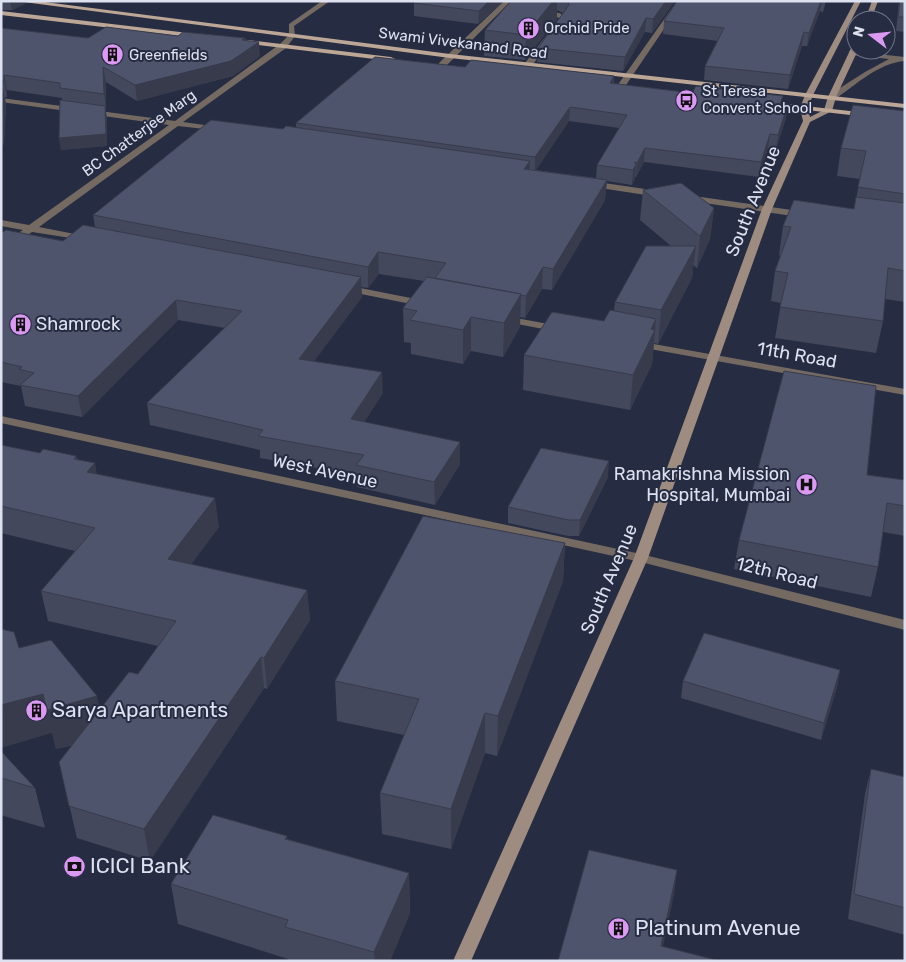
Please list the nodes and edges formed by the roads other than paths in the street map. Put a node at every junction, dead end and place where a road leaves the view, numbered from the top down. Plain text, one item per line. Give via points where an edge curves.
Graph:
1 (19, 1) edge
2 (327, 1) edge
3 (508, 1) edge
4 (680, 1) edge
5 (858, 1) edge
6 (501, 8) junction
7 (512, 10) edge
8 (538, 12) edge
9 (1, 13) edge
10 (205, 36) edge
11 (291, 36) junction
12 (234, 40) edge
13 (283, 46) junction
14 (450, 56) junction
15 (395, 59) edge
16 (900, 59) edge
17 (849, 60) edge
18 (433, 64) edge
19 (442, 65) junction
20 (528, 65) junction
21 (452, 66) edge
22 (626, 76) junction
23 (611, 85) edge
24 (621, 86) junction
25 (630, 87) edge
26 (809, 95) junction
27 (832, 97) junction
28 (1, 100) edge
29 (766, 103) edge
30 (905, 106) edge
31 (828, 111) junction
32 (806, 114) junction
33 (876, 116) edge
34 (178, 123) junction
35 (228, 131) edge
36 (581, 183) edge
37 (669, 196) edge
38 (679, 197) edge
39 (767, 210) junction
40 (816, 216) edge
41 (1, 223) edge
42 (30, 228) junction
43 (98, 241) edge
44 (1, 250) edge
45 (332, 286) edge
46 (440, 306) edge
47 (498, 318) edge
48 (567, 330) edge
49 (626, 342) edge
50 (713, 358) junction
51 (905, 392) edge
52 (1, 419) edge
53 (640, 558) junction
54 (905, 625) edge
55 (462, 961) edge

1 - 11 main road, Swami Vivekanand Road
2 - 11 street, BC Chatterjee Marg via 291,25
3 - 6 street
4 - 22 street
5 - 26 street, South Avenue
6 - 7 street
6 - 14 street
8 - 20 street via 564,17
9 - 10 main road
11 - 13 street, BC Chatterjee Marg
11 - 14 main road, Swami Vivekanand Road
12 - 13 main road, Swami Vivekanand Road
13 - 15 main road, Swami Vivekanand Road
13 - 34 street, BC Chatterjee Marg
14 - 19 street
14 - 20 main road, Swami Vivekanand Road
16 - 27 street via 862,76
17 - 27 street
18 - 19 main road, Swami Vivekanand Road
19 - 21 main road, Swami Vivekanand Road
20 - 22 main road, Swami Vivekanand Road
22 - 24 street
22 - 26 main road, Swami Vivekanand Road
23 - 24 main road
24 - 25 main road
26 - 27 main road, Swami Vivekanand Road
26 - 32 street, South Avenue
27 - 30 main road, Swami Vivekanand Road
27 - 31 street
28 - 34 street
29 - 32 main road
31 - 32 street
31 - 32 main road
31 - 33 main road
32 - 39 street, South Avenue
34 - 35 street
34 - 42 street, BC Chatterjee Marg
36 - 37 street
38 - 39 street
39 - 40 street
39 - 50 street, South Avenue
41 - 42 street
42 - 43 street
42 - 44 street, BC Chatterjee Marg
45 - 46 street
47 - 48 street
49 - 50 street, 11th Road
50 - 51 street, 11th Road
50 - 53 street, South Avenue
52 - 53 street, West Avenue
53 - 54 street, 12th Road
53 - 55 street, South Avenue

